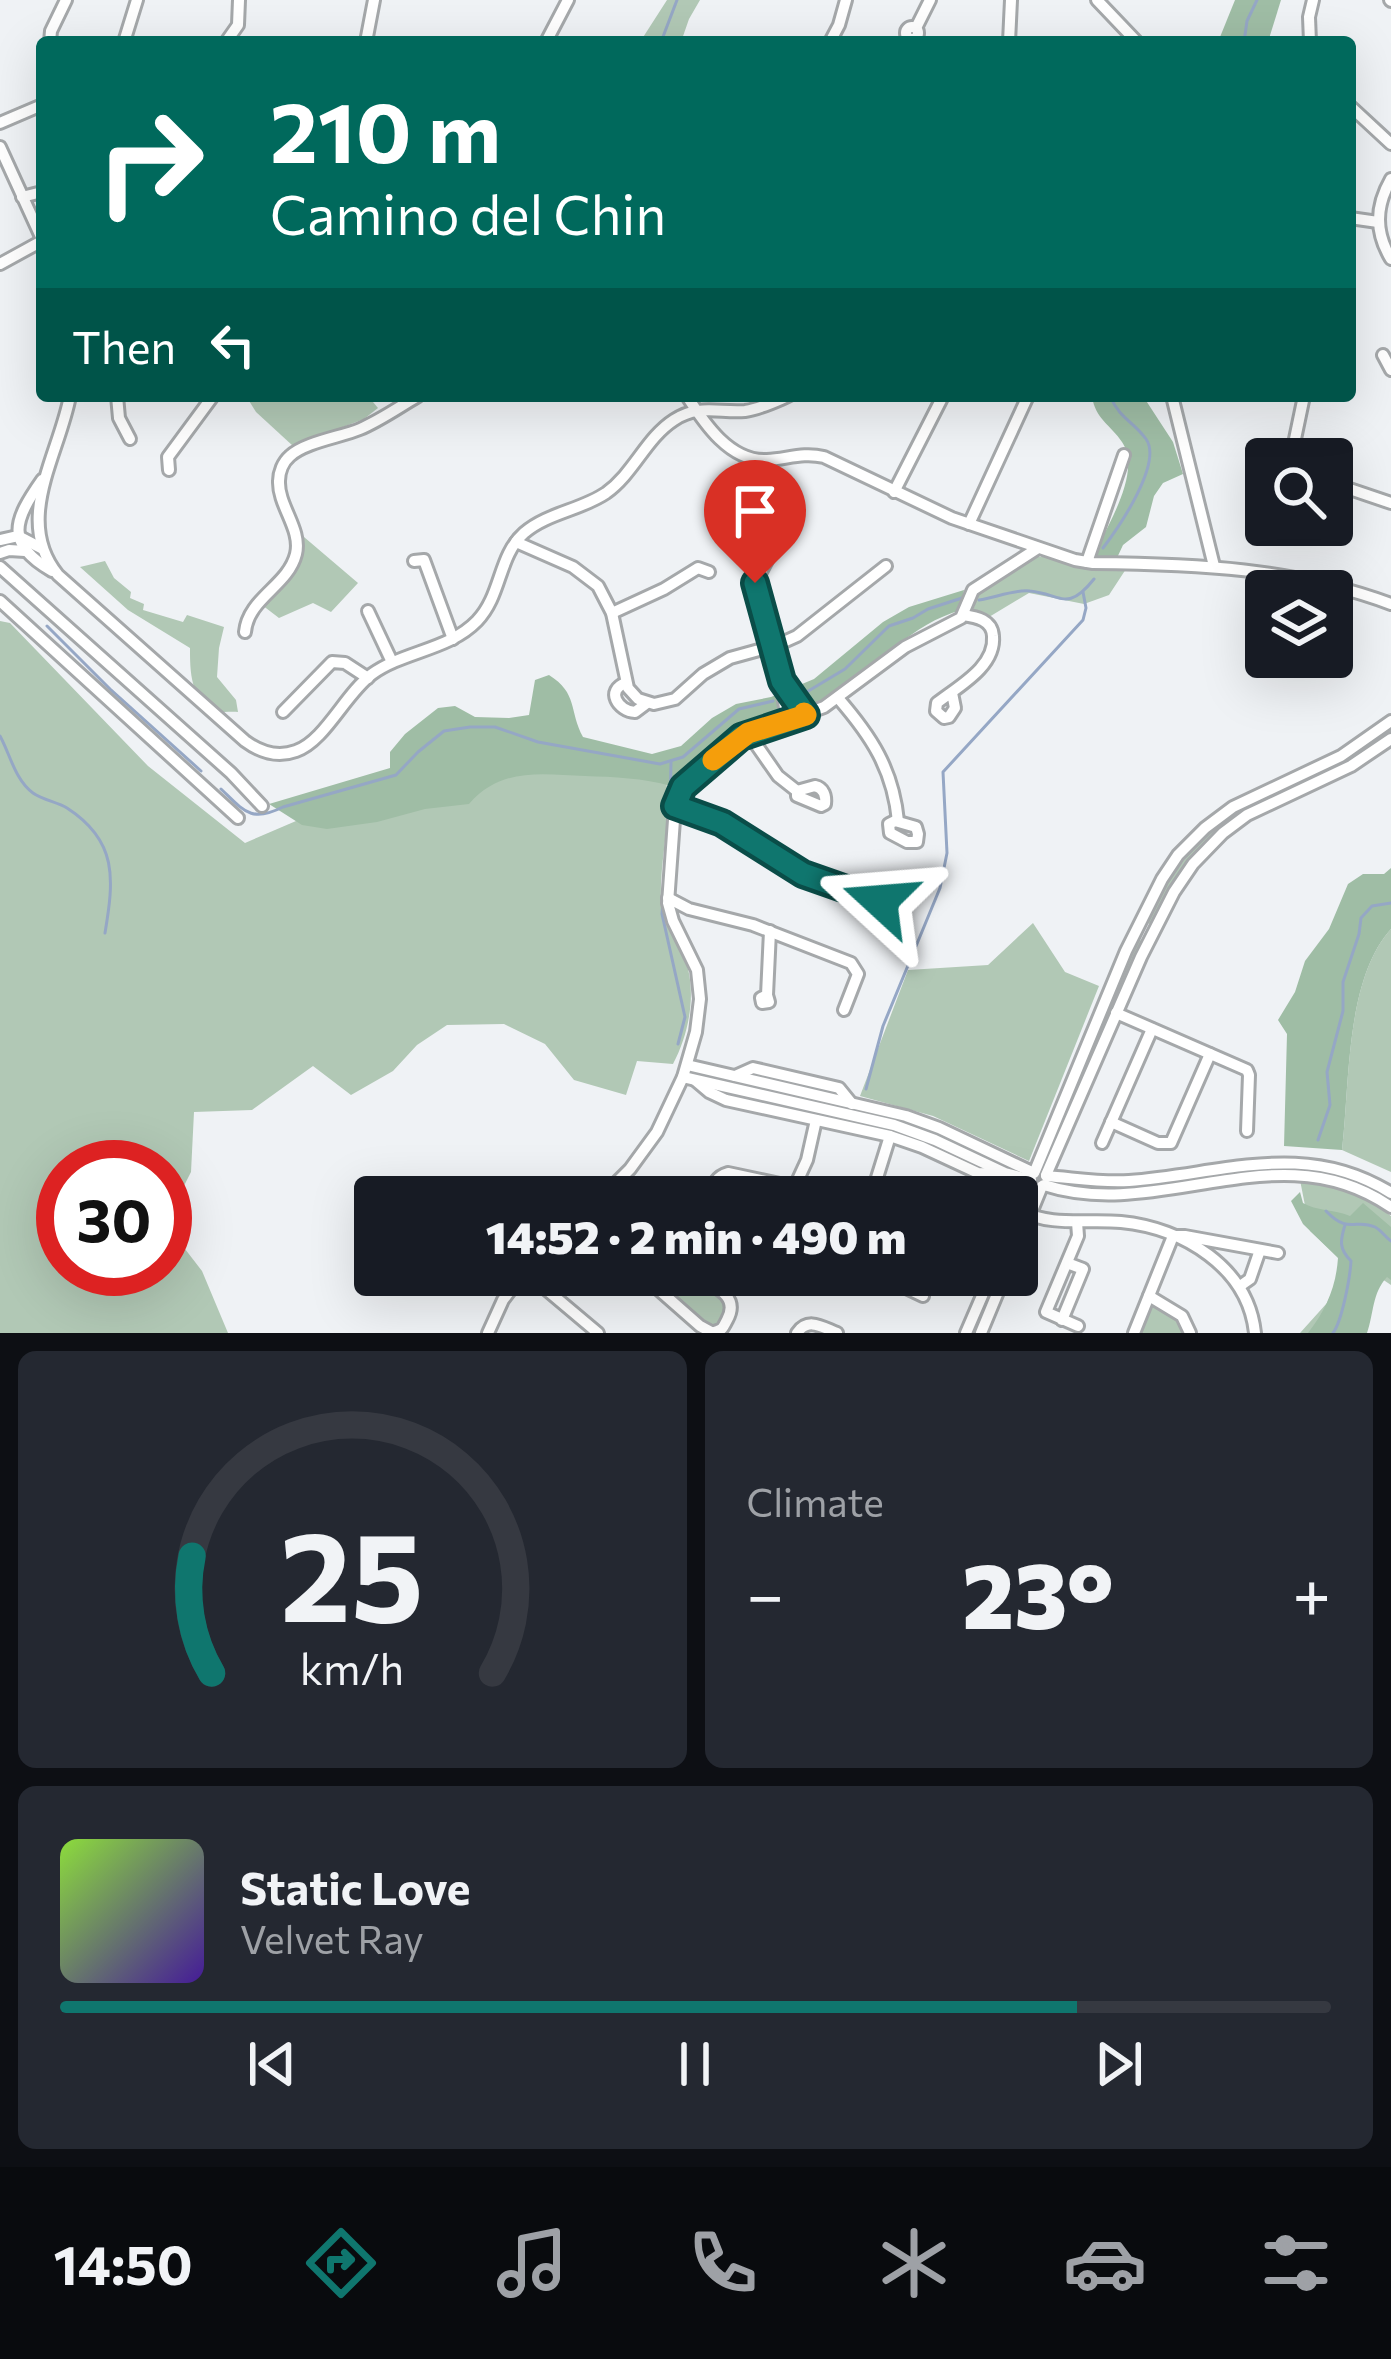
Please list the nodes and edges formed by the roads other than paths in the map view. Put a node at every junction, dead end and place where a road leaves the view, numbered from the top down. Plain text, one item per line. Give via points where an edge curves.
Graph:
1 (66, 0) edge
2 (137, 0) edge
3 (374, 0) edge
4 (568, 0) edge
5 (846, 0) edge
6 (930, 0) edge
7 (1011, 0) edge
8 (1097, 0) edge
9 (1313, 0) edge
10 (241, 1) edge
11 (916, 28) dead end
12 (51, 36) edge
13 (126, 36) edge
14 (230, 36) edge
15 (367, 36) edge
16 (549, 36) edge
17 (834, 36) edge
18 (1009, 36) edge
19 (1131, 36) edge
20 (1310, 36) edge
21 (36, 108) edge
22 (1356, 112) edge
23 (0, 123) edge
24 (1391, 144) edge
25 (0, 147) edge
26 (1391, 179) edge
27 (36, 195) edge
28 (23, 200) junction
29 (1356, 219) edge
30 (1378, 222) junction
31 (36, 227) edge
32 (36, 243) edge
33 (1391, 260) edge
34 (0, 264) edge
35 (1383, 355) dead end
36 (1391, 370) edge
37 (68, 402) edge
38 (117, 402) edge
39 (209, 402) edge
40 (408, 402) edge
41 (691, 402) edge
42 (732, 402) edge
43 (766, 402) edge
44 (940, 402) edge
45 (1025, 402) edge
46 (1173, 402) edge
47 (1303, 402) edge
48 (716, 409) junction
49 (696, 410) junction
50 (730, 411) junction
51 (709, 427) junction
52 (1295, 438) edge
53 (130, 439) dead end
54 (1124, 454) dead end
55 (169, 470) dead end
56 (47, 473) junction
57 (1353, 490) edge
58 (894, 492) junction
59 (1391, 503) edge
60 (795, 518) dead end
61 (969, 524) junction
62 (18, 536) junction
63 (0, 540) edge
64 (516, 542) junction
65 (41, 548) junction
66 (1038, 548) junction
67 (25, 551) junction
68 (0, 553) edge
69 (414, 562) dead end
70 (1087, 562) junction
71 (886, 566) dead end
72 (1214, 566) junction
73 (0, 567) edge
74 (710, 572) dead end
75 (58, 575) junction
76 (0, 601) edge
77 (1391, 604) edge
78 (368, 611) dead end
79 (611, 614) junction
80 (963, 615) junction
81 (245, 632) dead end
82 (453, 638) junction
83 (771, 646) junction
84 (392, 662) junction
85 (368, 678) junction
86 (782, 681) junction
87 (952, 693) dead end
88 (838, 698) junction
89 (283, 712) dead end
90 (806, 715) junction
91 (787, 721) junction
92 (1391, 721) edge
93 (748, 733) junction
94 (1391, 739) edge
95 (231, 773) junction
96 (796, 791) dead end
97 (212, 792) junction
98 (1270, 797) junction
99 (262, 806) dead end
100 (675, 806) junction
101 (238, 818) dead end
102 (898, 821) dead end
103 (668, 898) junction
104 (890, 901) dead end
105 (689, 909) junction
106 (670, 914) junction
107 (1137, 928) junction
108 (770, 931) junction
109 (1152, 934) junction
110 (767, 995) dead end
111 (844, 1010) dead end
112 (1116, 1013) junction
113 (1152, 1029) junction
114 (1210, 1054) junction
115 (688, 1074) junction
116 (816, 1120) junction
117 (1111, 1121) junction
118 (1247, 1131) dead end
119 (890, 1136) junction
120 (1102, 1143) dead end
121 (1005, 1173) junction
122 (623, 1176) edge
123 (799, 1176) edge
124 (879, 1176) edge
125 (1039, 1178) junction
126 (1391, 1193) edge
127 (1391, 1207) edge
128 (1038, 1216) edge
129 (1078, 1222) junction
130 (1173, 1236) junction
131 (1260, 1250) junction
132 (1278, 1253) dead end
133 (1240, 1286) junction
134 (507, 1296) edge
135 (548, 1296) edge
136 (666, 1296) edge
137 (726, 1296) edge
138 (982, 1296) edge
139 (996, 1296) edge
140 (1148, 1296) junction
141 (1078, 1326) dead end
142 (711, 1332) edge
143 (488, 1333) edge
144 (598, 1333) edge
145 (797, 1333) edge
146 (837, 1333) edge
147 (965, 1333) edge
148 (981, 1333) edge
149 (1134, 1333) edge
150 (1190, 1333) edge
151 (1255, 1333) edge

1 - 12 street
2 - 13 street
3 - 15 street
4 - 16 street
5 - 17 street
6 - 11 street
7 - 18 street
8 - 19 street
9 - 20 street
10 - 14 street
21 - 23 street
22 - 24 street
25 - 28 street
26 - 30 street
27 - 28 street
28 - 31 street
29 - 30 street
30 - 33 street
32 - 34 street
35 - 36 street
37 - 56 street
38 - 53 street
39 - 55 street via 168,457
40 - 81 street via 286,459 279,487 296,555 248,615
41 - 49 street
42 - 50 street
43 - 50 street
44 - 58 street
45 - 61 street
46 - 72 street
47 - 52 street
48 - 49 street
48 - 50 street
48 - 51 street
49 - 51 street
49 - 64 street via 668,424 610,490
51 - 58 street via 747,458 817,455
54 - 70 street
56 - 62 street via 22,509
56 - 65 street via 37,521
57 - 59 street
58 - 61 street
60 - 83 street via 755,583
61 - 66 street
62 - 63 street
62 - 65 street
62 - 67 street
64 - 79 street via 586,575
64 - 82 street via 488,607
65 - 75 street
66 - 70 street
66 - 80 street via 973,590
67 - 68 street
67 - 75 street
69 - 82 street via 424,560
70 - 72 street
71 - 83 street via 806,631
72 - 77 street
73 - 95 street
74 - 79 street via 698,568
75 - 85 street via 264,752 289,754 310,744
76 - 97 street
78 - 84 street
79 - 83 street via 624,676 647,704 670,701 723,662
80 - 87 street via 988,623 993,644
80 - 88 street
82 - 84 street
83 - 86 street
84 - 85 street
85 - 89 street via 332,662
86 - 90 street
86 - 91 street
88 - 90 street
88 - 102 street via 885,765
90 - 91 street
91 - 93 street
92 - 98 street
93 - 96 street
93 - 100 street via 687,783
94 - 98 street via 1351,766
95 - 97 street
95 - 99 street
97 - 101 street
98 - 107 street via 1222,814 1187,844
98 - 109 street via 1203,853
100 - 103 street
100 - 104 street via 722,823 788,872
103 - 105 street
103 - 106 street
105 - 106 street
105 - 108 street
106 - 115 street via 699,978
107 - 109 street
107 - 125 street
108 - 110 street
108 - 111 street via 855,966
109 - 112 street
112 - 113 street
112 - 125 street
113 - 114 street
113 - 117 street
114 - 117 street via 1171,1143
114 - 118 street via 1250,1075
115 - 116 street via 720,1098
115 - 121 street via 909,1130
115 - 122 street
115 - 125 street via 734,1076 753,1068 841,1089 852,1104 923,1122
116 - 119 street
116 - 123 street
117 - 120 street
119 - 121 street via 978,1173
119 - 124 street
121 - 125 street
125 - 126 street via 1128,1181 1304,1162 1353,1173
125 - 127 street via 1073,1192 1114,1193 1298,1174 1342,1182
128 - 129 street
129 - 130 street via 1129,1223
129 - 141 street via 1067,1263 1083,1270 1062,1320
130 - 131 street
130 - 133 street via 1219,1262
130 - 140 street
131 - 132 street
131 - 133 street
133 - 151 street
134 - 143 street
135 - 144 street
136 - 142 street
137 - 142 street via 732,1305 722,1328
138 - 147 street
139 - 148 street
140 - 149 street
140 - 150 street via 1182,1316
145 - 146 street via 813,1324

